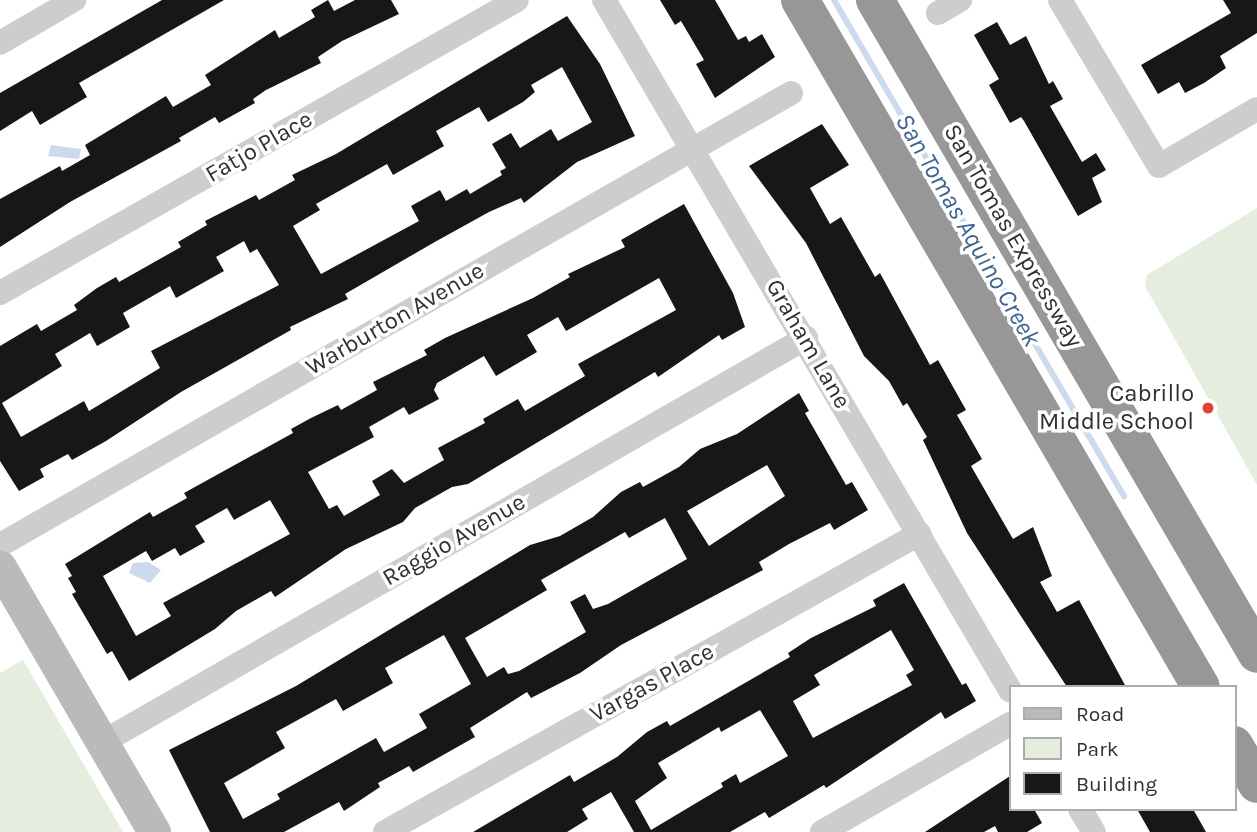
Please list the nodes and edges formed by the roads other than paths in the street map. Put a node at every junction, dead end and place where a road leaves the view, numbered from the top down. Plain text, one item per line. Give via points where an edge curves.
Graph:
1 (74, 0) edge
2 (517, 0) edge
3 (604, 0) edge
4 (800, 0) edge
5 (875, 0) edge
6 (960, 0) edge
7 (1060, 0) edge
8 (938, 13) dead end
9 (0, 43) edge
10 (791, 93) dead end
11 (1257, 109) edge
12 (692, 148) junction
13 (0, 293) edge
14 (806, 338) junction
15 (919, 534) junction
16 (0, 545) edge
17 (0, 567) edge
18 (1257, 654) edge
19 (1199, 685) edge
20 (1009, 688) edge
21 (1009, 725) edge
22 (103, 743) junction
23 (1236, 748) edge
24 (1257, 784) edge
25 (1081, 811) edge
26 (154, 832) edge
27 (385, 832) edge
28 (822, 832) edge
29 (1094, 832) edge

1 - 9 street
2 - 13 street, Fatjo Place
3 - 12 street, Graham Lane
4 - 19 highway
5 - 18 highway, San Tomas Expressway
6 - 8 street
7 - 11 street via 1158,166
10 - 12 street, Warburton Avenue
12 - 14 street, Graham Lane
12 - 16 street, Warburton Avenue
14 - 15 street, Graham Lane
14 - 22 street, Raggio Avenue
15 - 20 street, Graham Lane
15 - 27 street, Vargas Place
17 - 22 street
21 - 28 street
22 - 26 street
23 - 24 highway
25 - 29 street

